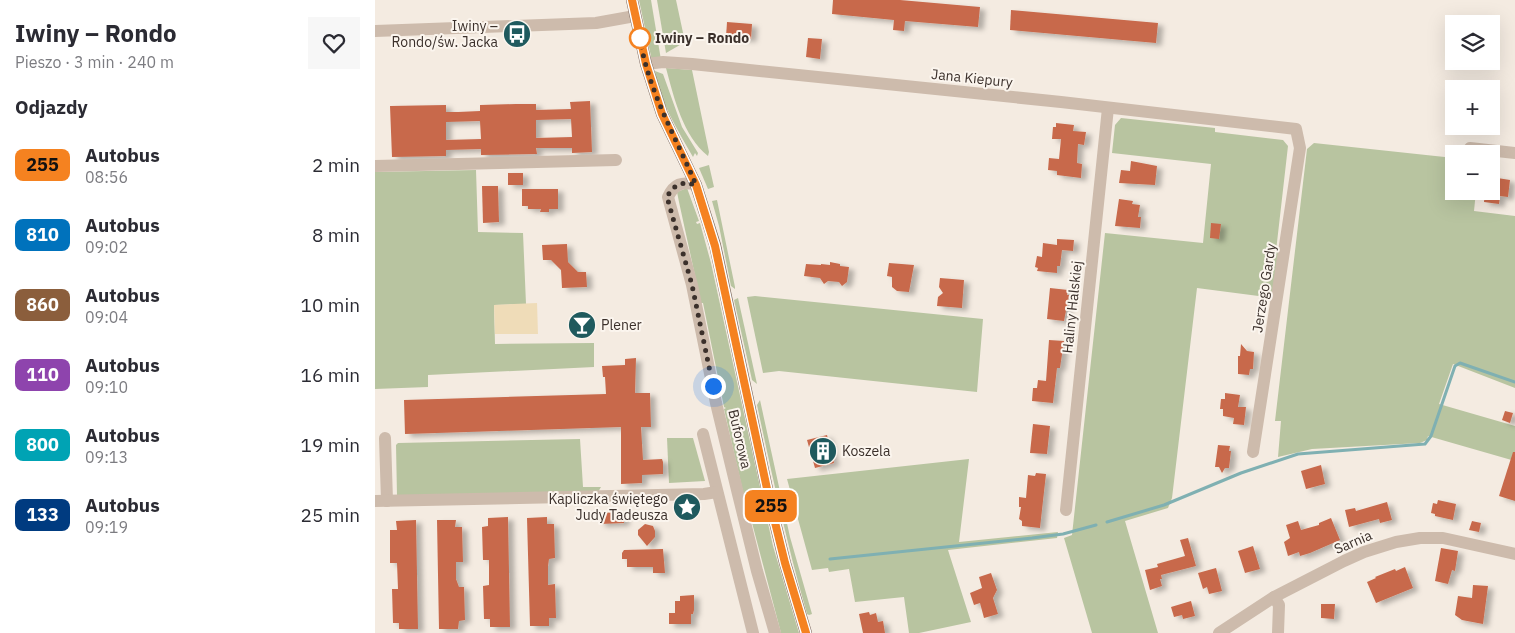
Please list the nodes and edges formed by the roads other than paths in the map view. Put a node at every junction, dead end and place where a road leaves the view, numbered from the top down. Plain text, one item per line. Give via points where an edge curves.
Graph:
1 (632, 0) edge
2 (635, 16) junction
3 (375, 31) edge
4 (646, 64) junction
5 (1108, 108) junction
6 (1296, 129) joint
7 (1500, 151) edge
8 (1515, 153) edge
9 (616, 160) dead end
10 (375, 166) edge
11 (696, 185) junction
12 (703, 434) dead end
13 (385, 438) dead end
14 (1253, 452) dead end
15 (717, 492) junction
16 (381, 501) edge
17 (1065, 510) dead end
18 (1515, 554) edge
19 (1274, 597) junction
20 (753, 633) edge
21 (775, 633) edge
22 (806, 633) edge
23 (1219, 633) edge
24 (1278, 633) edge

1 - 2 main road, Buforowa
2 - 3 street via 587,23
2 - 4 main road, Buforowa
4 - 5 street, Jana Kiepury via 692,64
4 - 11 main road, Buforowa via 662,114
5 - 6 street, Jana Kiepury
5 - 17 street, Haliny Halskiej
6 - 14 street, Jerzego Gardy via 1300,148
7 - 8 street
9 - 10 street
11 - 21 street, Buforowa via 681,183 674,186 667,197 692,285 738,494
11 - 22 main road, Buforowa via 715,246 769,498
12 - 15 street
13 - 16 street
15 - 16 street
15 - 20 street
18 - 19 street, Sarnia via 1443,538 1408,540 1364,552
19 - 23 street, Sarnia
19 - 24 street via 1279,606

